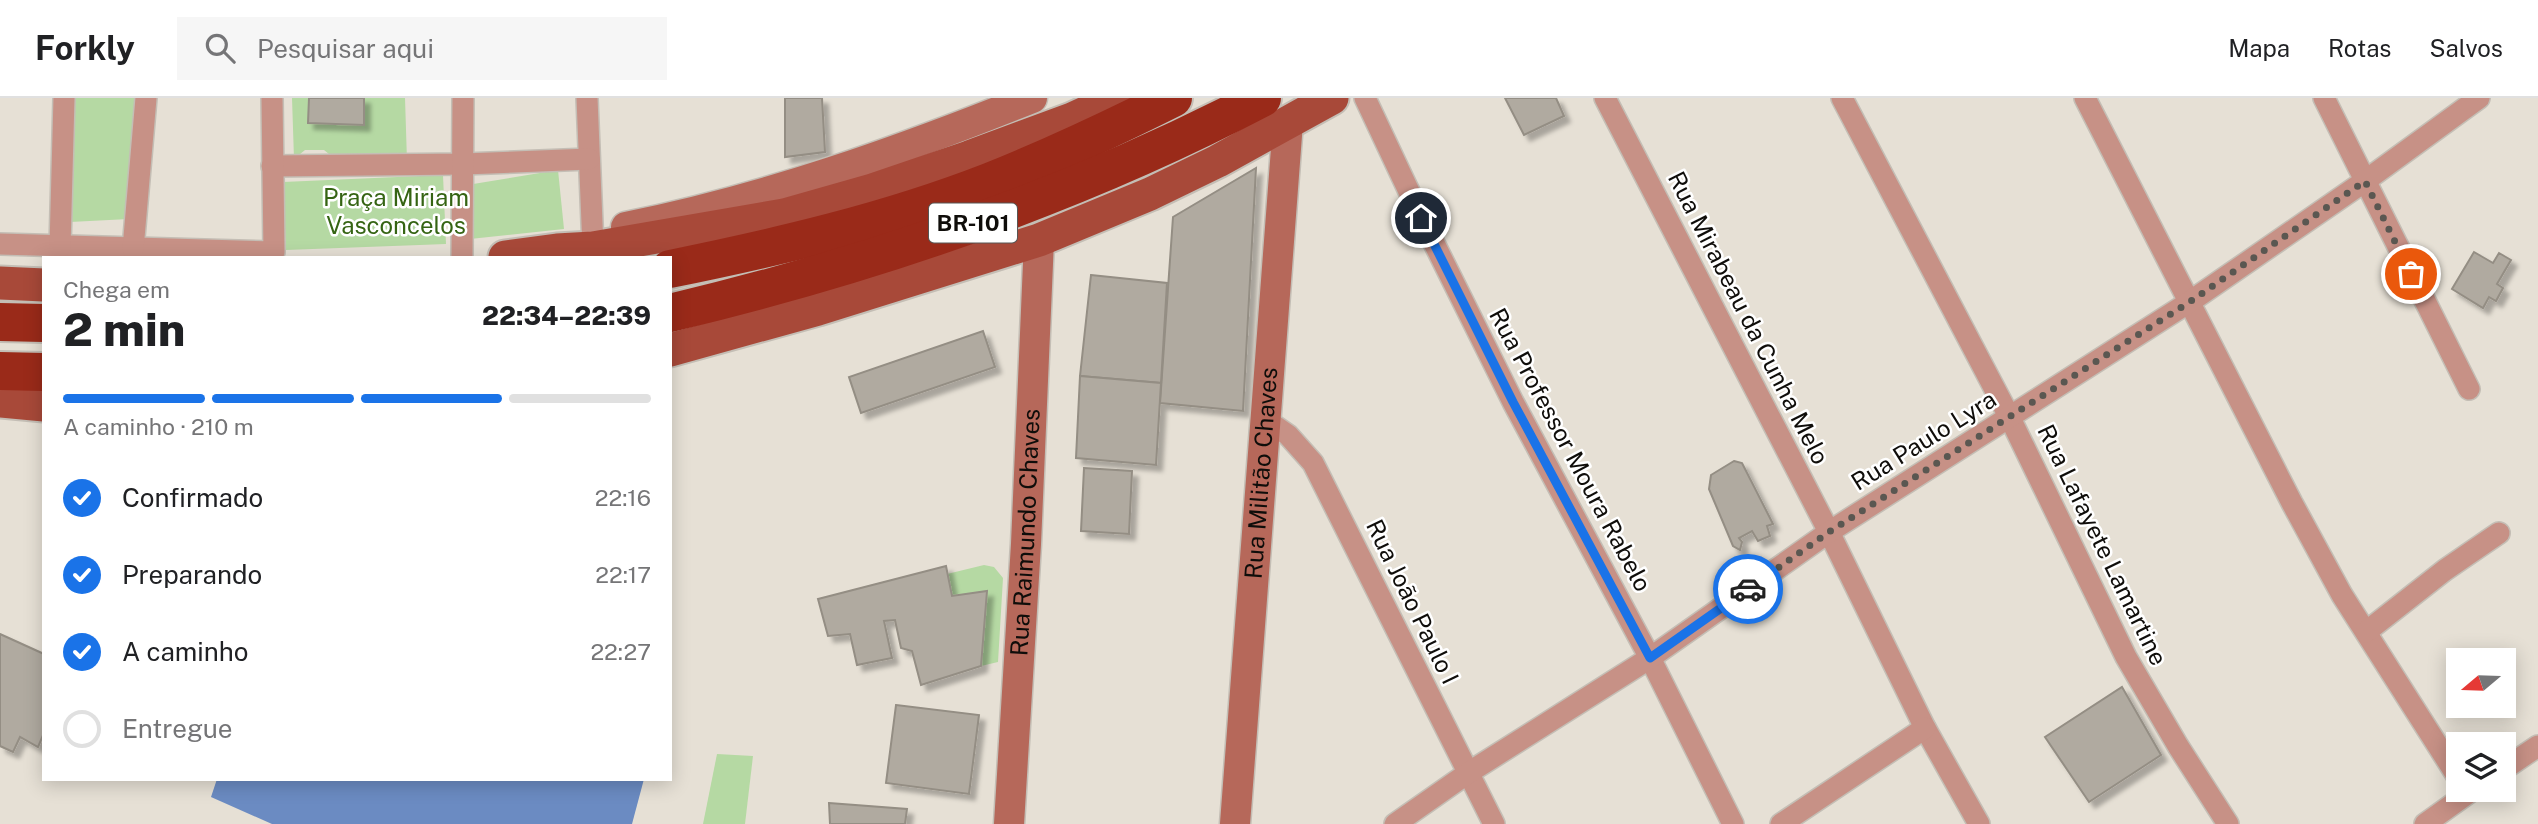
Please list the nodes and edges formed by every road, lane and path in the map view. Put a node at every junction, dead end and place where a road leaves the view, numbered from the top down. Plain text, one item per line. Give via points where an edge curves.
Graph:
1 (64, 98) edge
2 (146, 98) edge
3 (272, 98) edge
4 (463, 98) edge
5 (587, 98) edge
6 (1032, 98) edge
7 (1118, 98) edge
8 (1173, 98) edge
9 (1332, 98) edge
10 (1365, 98) edge
11 (1605, 98) edge
12 (1842, 98) edge
13 (2085, 98) edge
14 (2323, 98) edge
15 (2479, 98) edge
16 (1275, 110) edge
17 (589, 159) junction
18 (464, 164) junction
19 (272, 166) junction
20 (2365, 181) junction
21 (1039, 240) junction
22 (592, 241) junction
23 (0, 244) edge
24 (60, 247) junction
25 (133, 249) junction
26 (462, 256) edge
27 (512, 256) edge
28 (672, 269) edge
29 (0, 283) edge
30 (42, 285) edge
31 (2191, 301) junction
32 (672, 312) edge
33 (0, 322) edge
34 (42, 323) edge
35 (672, 349) edge
36 (0, 371) edge
37 (42, 372) edge
38 (2469, 390) dead end
39 (0, 401) edge
40 (42, 405) edge
41 (2010, 418) junction
42 (1265, 419) junction
43 (1829, 532) junction
44 (2499, 533) dead end
45 (2366, 632) junction
46 (1650, 658) junction
47 (1925, 728) junction
48 (2538, 746) edge
49 (2446, 757) edge
50 (2516, 761) edge
51 (1468, 773) junction
52 (2450, 802) edge
53 (1009, 824) edge
54 (1235, 824) edge
55 (1395, 824) edge
56 (1494, 824) edge
57 (1733, 824) edge
58 (1781, 824) edge
59 (1979, 824) edge
60 (2228, 824) edge
61 (2425, 824) edge

1 - 24 street
2 - 25 street
3 - 19 street
4 - 18 street
5 - 17 street
6 - 22 main road via 848,167
7 - 22 main road via 1072,119 872,190 784,215
8 - 28 highway, BR-101 via 987,182 791,244
9 - 16 main road
10 - 46 street, Rua Professor Moura Rabelo via 1513,402
11 - 43 street, Rua Mirabeau da Cunha Melo
12 - 41 street, Rua Lafayete Lamartine
13 - 31 street
14 - 20 street
15 - 20 street, Rua Paulo Lyra
16 - 21 main road via 1150,194
16 - 32 highway, BR-101 via 881,255
16 - 42 main road, Rua Militão Chaves
17 - 18 street
17 - 22 street
18 - 19 street
18 - 26 street
19 - 25 street via 274,252
20 - 31 street, Rua Paulo Lyra
20 - 38 street
21 - 35 main road
21 - 53 main road, Rua Raimundo Chaves
22 - 27 main road
23 - 24 street
24 - 25 street
29 - 30 main road
31 - 41 street, Rua Paulo Lyra
31 - 45 street via 2292,503
33 - 34 highway
36 - 37 highway
39 - 40 main road
41 - 43 street, Rua Paulo Lyra
41 - 60 street, Rua Lafayete Lamartine via 2126,657
42 - 51 street, Rua João Paulo I via 1289,435 1313,463
42 - 54 main road, Rua Militão Chaves
43 - 46 street, Rua Paulo Lyra
43 - 47 street, Rua Mirabeau da Cunha Melo
44 - 45 street
45 - 49 street
46 - 51 street, Rua Paulo Lyra
46 - 57 street, Rua Professor Moura Rabelo
47 - 58 street
47 - 59 street, Rua Mirabeau da Cunha Melo
48 - 50 street
51 - 55 street, Rua Paulo Lyra
51 - 56 street, Rua João Paulo I
52 - 61 street

